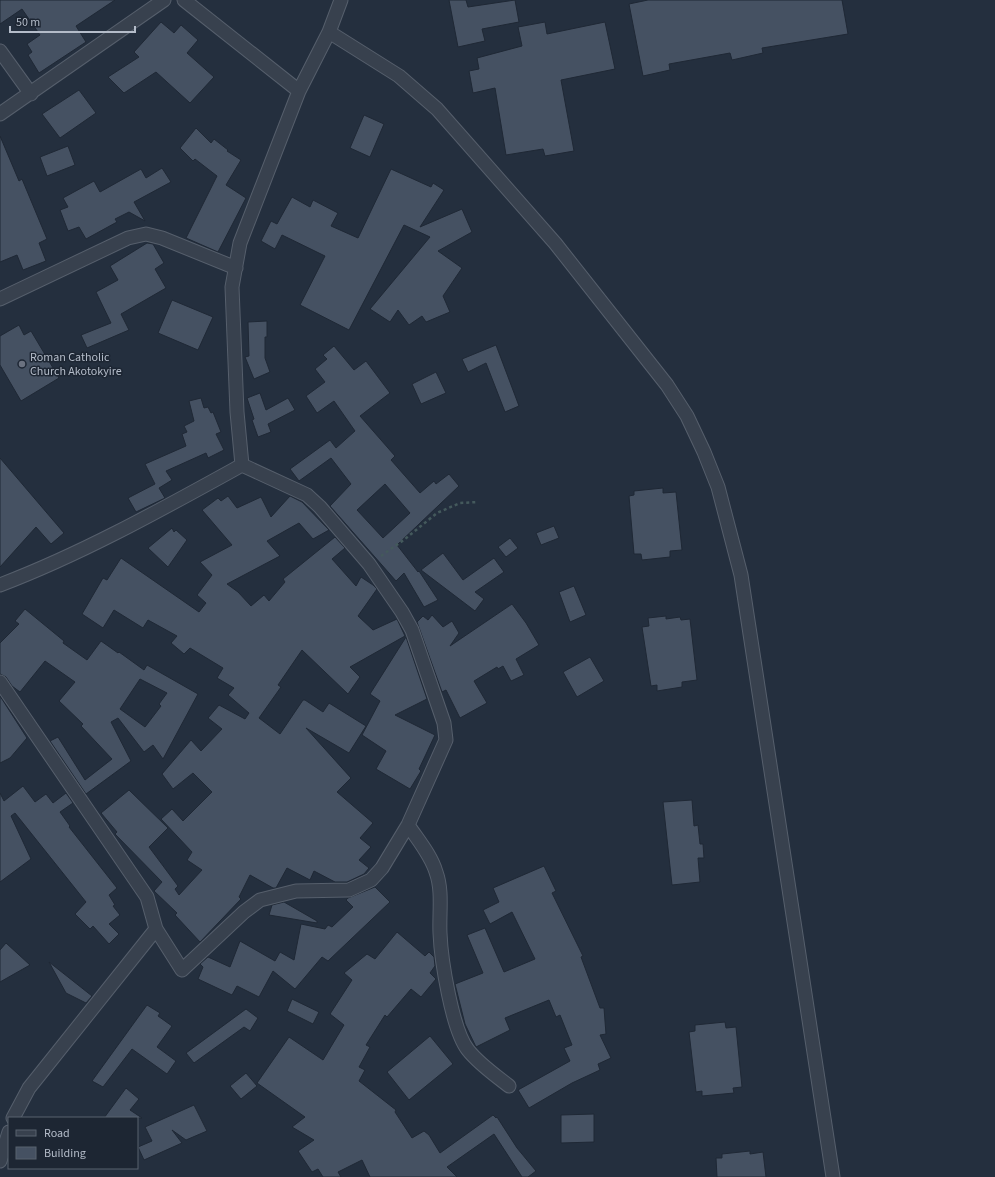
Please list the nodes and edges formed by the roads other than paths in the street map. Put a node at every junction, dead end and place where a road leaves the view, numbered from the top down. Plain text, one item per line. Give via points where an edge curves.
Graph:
1 (164, 0) edge
2 (184, 0) edge
3 (341, 0) edge
4 (329, 32) junction
5 (0, 51) edge
6 (299, 91) junction
7 (31, 94) junction
8 (0, 114) edge
9 (236, 268) junction
10 (0, 299) edge
11 (242, 465) junction
12 (0, 585) edge
13 (0, 682) edge
14 (408, 825) junction
15 (156, 929) junction
16 (509, 1086) dead end
17 (14, 1117) edge
18 (8, 1135) edge
19 (0, 1162) edge
20 (833, 1177) edge

1 - 7 street
2 - 6 street
3 - 4 street
4 - 6 street
4 - 20 street via 399,76 437,109 555,243 667,385 687,416 704,452 718,486 741,575
5 - 7 street
6 - 9 street via 240,243
7 - 8 street
9 - 10 street via 146,234 128,238
9 - 11 street via 232,287 238,384 237,412
11 - 12 street via 46,568
11 - 14 street via 307,495 320,507 369,564 412,630 446,732 446,740
13 - 15 street via 147,897
14 - 15 street via 382,868 371,880 349,890 296,891 260,900 182,970
14 - 16 street via 437,872 440,934 448,992 457,1029 467,1049 477,1060
15 - 17 street via 29,1088
18 - 19 street

